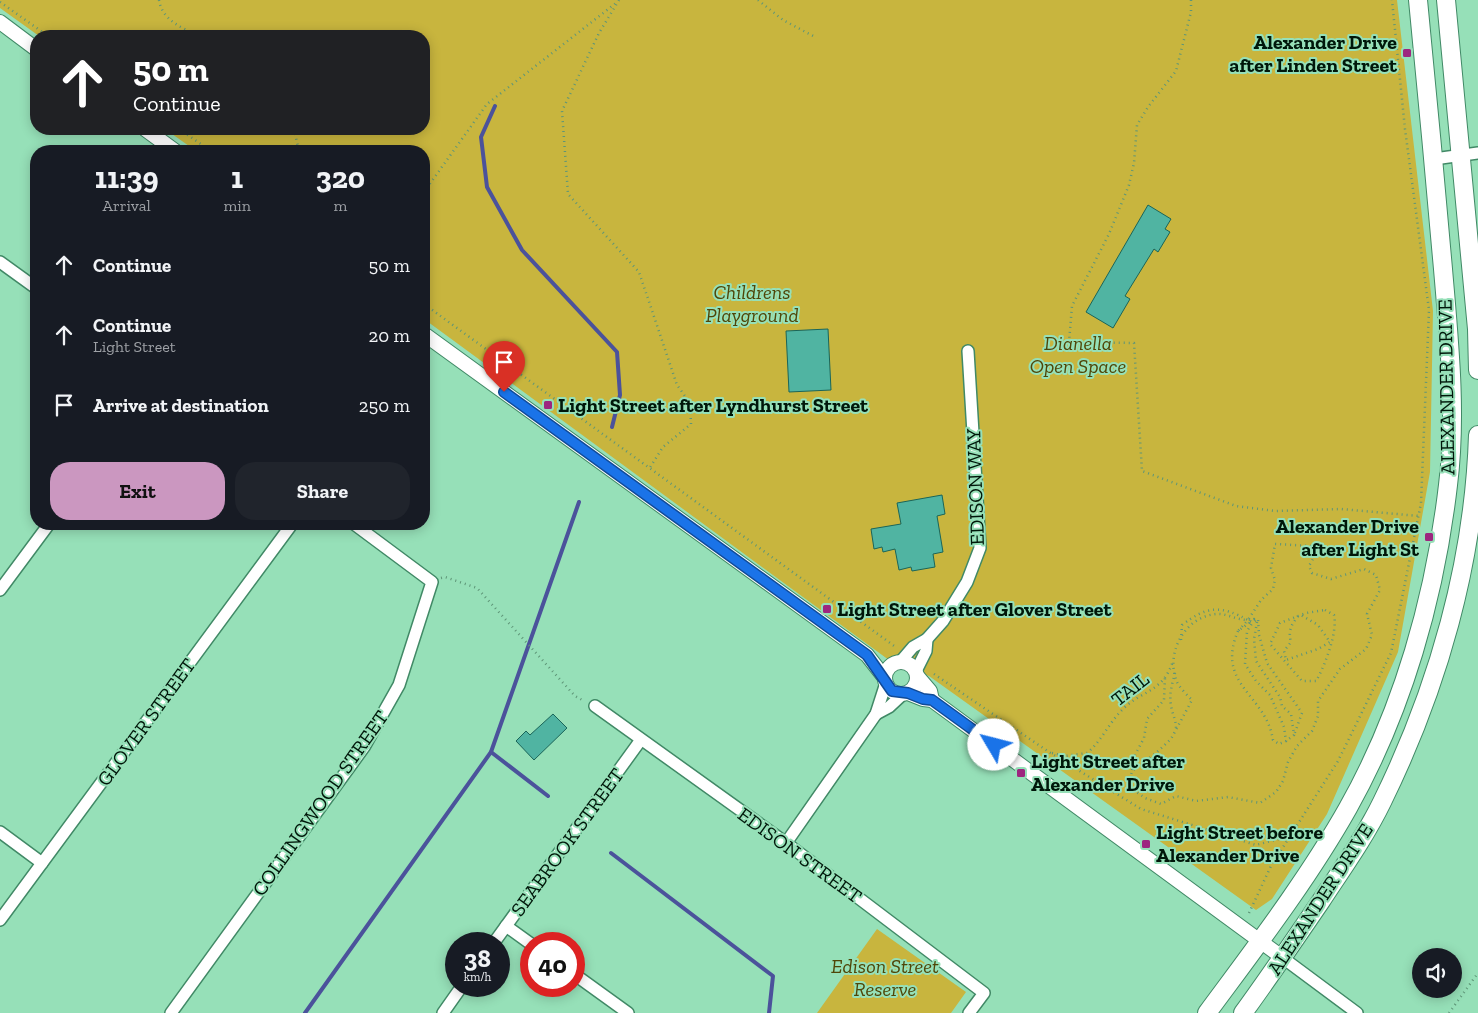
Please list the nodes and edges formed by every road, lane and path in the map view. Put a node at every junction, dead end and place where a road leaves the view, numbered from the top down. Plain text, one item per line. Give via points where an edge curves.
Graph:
1 (159, 0) edge
2 (758, 0) edge
3 (1191, 0) edge
4 (1392, 0) edge
5 (1418, 0) edge
6 (1446, 0) edge
7 (618, 1) edge
8 (0, 2) edge
9 (0, 22) edge
10 (40, 30) edge
11 (187, 30) edge
12 (815, 37) dead end
13 (30, 44) edge
14 (153, 135) edge
15 (188, 135) edge
16 (167, 145) edge
17 (202, 145) edge
18 (1478, 153) edge
19 (1460, 155) junction
20 (1434, 158) junction
21 (430, 184) edge
22 (1, 264) edge
23 (30, 284) edge
24 (430, 308) edge
25 (430, 339) edge
26 (968, 351) dead end
27 (1478, 370) edge
28 (1478, 435) edge
29 (650, 468) junction
30 (1419, 516) junction
31 (45, 530) edge
32 (288, 530) edge
33 (362, 530) edge
34 (432, 582) junction
35 (0, 590) edge
36 (1300, 615) junction
37 (1248, 620) junction
38 (1256, 621) junction
39 (927, 639) junction
40 (1181, 640) junction
41 (1330, 642) junction
42 (867, 655) junction
43 (900, 660) junction
44 (1173, 660) junction
45 (1286, 660) junction
46 (918, 670) junction
47 (1175, 672) junction
48 (1165, 676) junction
49 (886, 681) junction
50 (905, 693) junction
51 (932, 700) junction
52 (595, 706) joint
53 (876, 714) junction
54 (1176, 729) junction
55 (1294, 735) junction
56 (640, 741) junction
57 (1286, 741) junction
58 (1049, 752) junction
59 (1132, 771) junction
60 (0, 832) edge
61 (1290, 836) junction
62 (786, 843) junction
63 (42, 863) junction
64 (1249, 913) dead end
65 (0, 920) edge
66 (506, 926) junction
67 (502, 932) edge
68 (520, 936) edge
69 (1259, 942) junction
70 (1283, 958) junction
71 (1478, 973) edge
72 (585, 982) edge
73 (454, 997) edge
74 (171, 1013) edge
75 (443, 1013) edge
76 (628, 1013) edge
77 (969, 1013) edge
78 (1207, 1013) edge
79 (1243, 1013) edge
80 (1357, 1013) edge
81 (1449, 1013) edge

1 - 11 path via 170,21
2 - 12 path via 783,20
3 - 30 path via 1176,71 1137,125 1129,185 1109,234 1072,306 1069,342 1134,342 1142,471 1236,506 1275,511 1341,510
4 - 30 path via 1429,310
5 - 20 main road, ALEXANDER DRIVE
6 - 19 main road, ALEXANDER DRIVE
7 - 21 path via 487,104
7 - 29 path via 562,111 568,194 639,272 677,385 690,402 691,424 663,447
8 - 10 path
9 - 13 street
14 - 16 street
15 - 17 path
18 - 19 street
19 - 20 street
19 - 27 main road, ALEXANDER DRIVE
20 - 69 main road, ALEXANDER DRIVE via 1448,323 1451,445 1433,579 1412,659 1352,800
22 - 23 street
24 - 29 path
25 - 42 street
26 - 39 street, EDISON WAY via 980,548 967,582 943,621
28 - 70 main road, ALEXANDER DRIVE via 1472,516 1458,588 1420,715 1404,756 1367,829
29 - 43 path
30 - 61 path via 1391,653 1338,761
31 - 35 street
32 - 63 street, GLOVER STREET
33 - 34 street
34 - 52 path via 445,577 477,588 575,696
34 - 74 street, COLLINGWOOD STREET via 400,685 364,746
36 - 41 path via 1318,625
36 - 41 path via 1324,610 1334,614 1336,623
36 - 45 path via 1290,628 1291,642 1284,651
36 - 45 path via 1280,624 1270,644
37 - 38 path
37 - 40 path via 1216,614 1190,625
37 - 40 path, TAIL via 1214,609 1200,611 1182,625
37 - 57 path via 1238,631 1232,653 1236,677 1262,712 1273,740 1279,744
37 - 59 path via 1273,589 1275,580 1271,568 1275,544 1311,546 1314,557 1309,566 1312,573 1331,578 1364,569 1376,575 1380,590 1367,614 1372,635 1366,649 1340,669 1318,702 1318,716 1312,731 1297,746 1276,792 1260,803 1228,797 1196,801 1176,796 1161,804 1128,786
38 - 55 path via 1256,661 1280,697 1282,706 1291,714
38 - 55 path via 1267,663 1302,713
38 - 57 path via 1247,631 1245,664 1270,695 1284,726
39 - 43 street, EDISON WAY
39 - 46 street, EDISON WAY
40 - 44 path, TAIL
41 - 45 path
41 - 45 path via 1316,680 1302,681
42 - 43 street
42 - 49 street
43 - 46 street
43 - 49 street via 888,668
44 - 47 path
44 - 48 path, TAIL
46 - 50 street via 916,685
46 - 51 street
46 - 58 path
47 - 54 path via 1171,706
47 - 54 path via 1177,682 1192,700
48 - 58 path, TAIL via 1157,688 1124,707 1087,753 1065,756
48 - 59 path via 1164,700 1146,719 1144,738 1134,757
49 - 50 street via 892,691
49 - 53 street
50 - 51 street
50 - 53 street
51 - 69 street
52 - 56 street, EDISON STREET
53 - 62 street
54 - 59 path via 1171,739
55 - 57 path
56 - 62 street, EDISON STREET
56 - 66 street, SEABROOK STREET
58 - 61 path via 1141,809 1256,845
60 - 63 street
61 - 64 path via 1271,866
62 - 77 street, EDISON STREET via 984,993
63 - 65 street, GLOVER STREET
66 - 67 street, SEABROOK STREET
66 - 68 street
69 - 70 street
69 - 78 main road, ALEXANDER DRIVE
70 - 79 main road, ALEXANDER DRIVE
70 - 80 street
71 - 81 path
72 - 76 street
73 - 75 street

